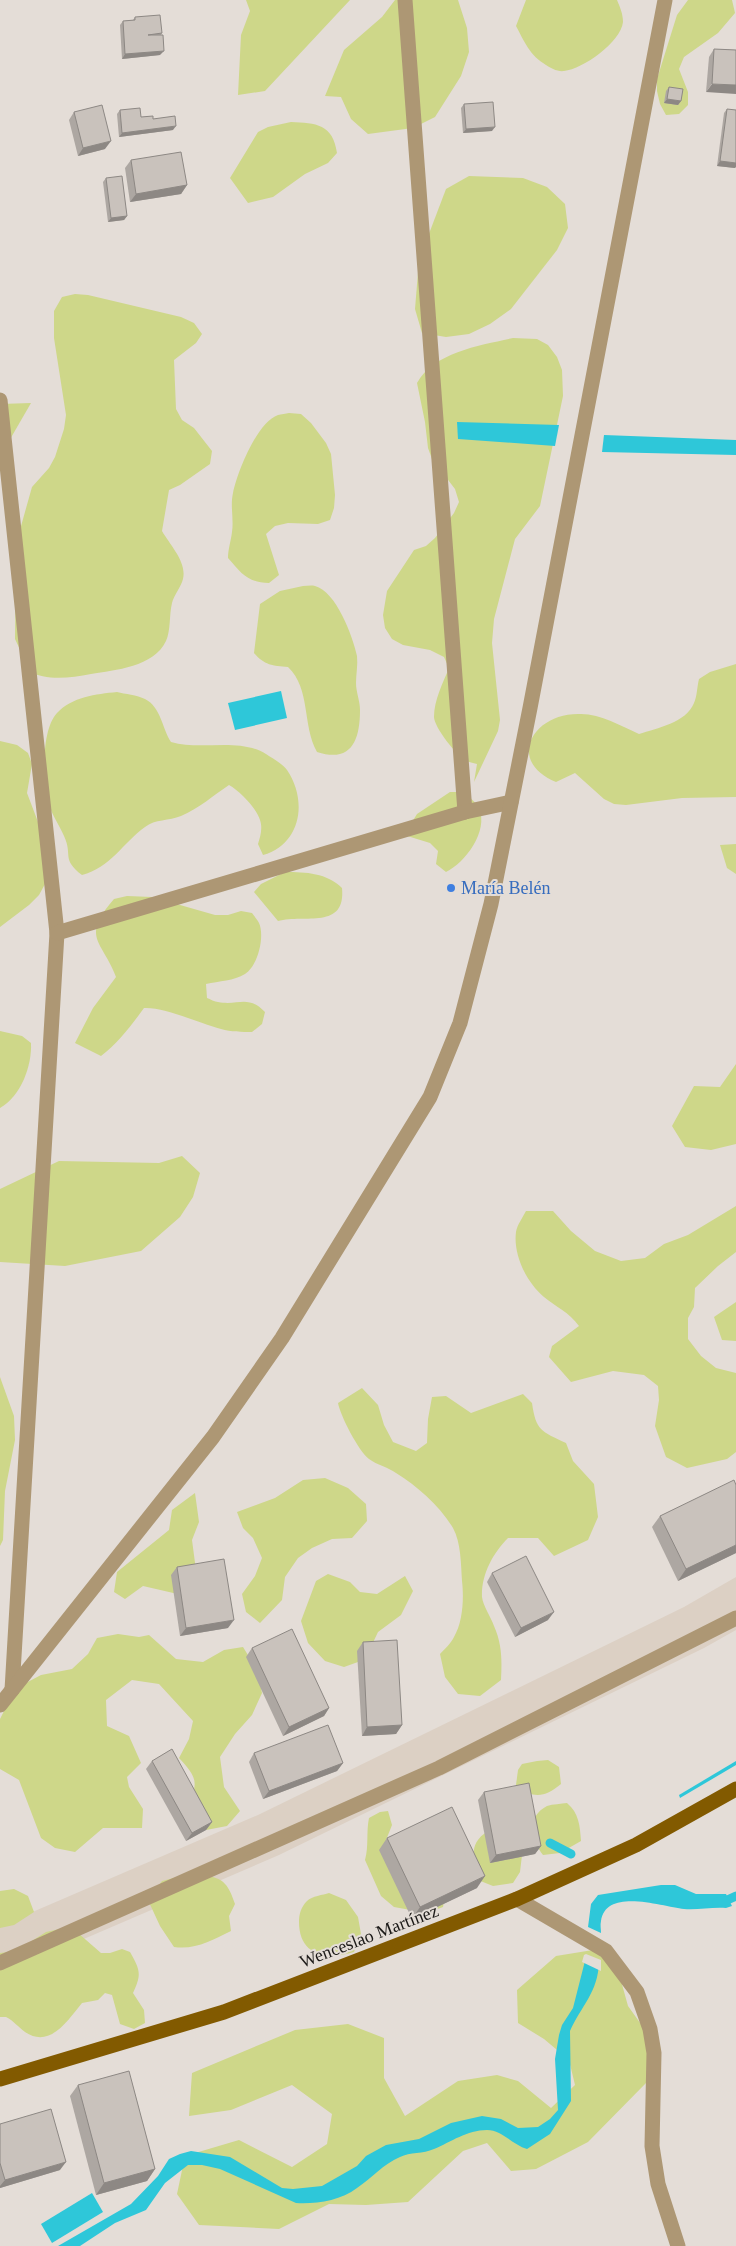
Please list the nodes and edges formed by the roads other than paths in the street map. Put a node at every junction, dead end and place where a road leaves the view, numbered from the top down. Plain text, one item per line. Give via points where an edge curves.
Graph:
1 (405, 0) edge
2 (665, 0) edge
3 (0, 400) edge
4 (511, 802) junction
5 (465, 812) junction
6 (57, 932) junction
7 (736, 1618) edge
8 (12, 1690) junction
9 (0, 1705) edge
10 (736, 1790) edge
11 (518, 1898) junction
12 (0, 1963) edge
13 (0, 2079) edge
14 (678, 2246) edge

1 - 5 street
2 - 4 street
3 - 6 street
4 - 5 street
4 - 8 street via 477,963 460,1023 430,1097 282,1338 213,1437
5 - 6 street
6 - 8 street
7 - 12 street via 439,1768
8 - 9 street
10 - 11 main road, Wenceslao Martínez via 636,1845
11 - 13 main road, Wenceslao Martínez via 224,2012
11 - 14 street via 606,1951 637,1992 650,2029 654,2053 652,2146 658,2184

